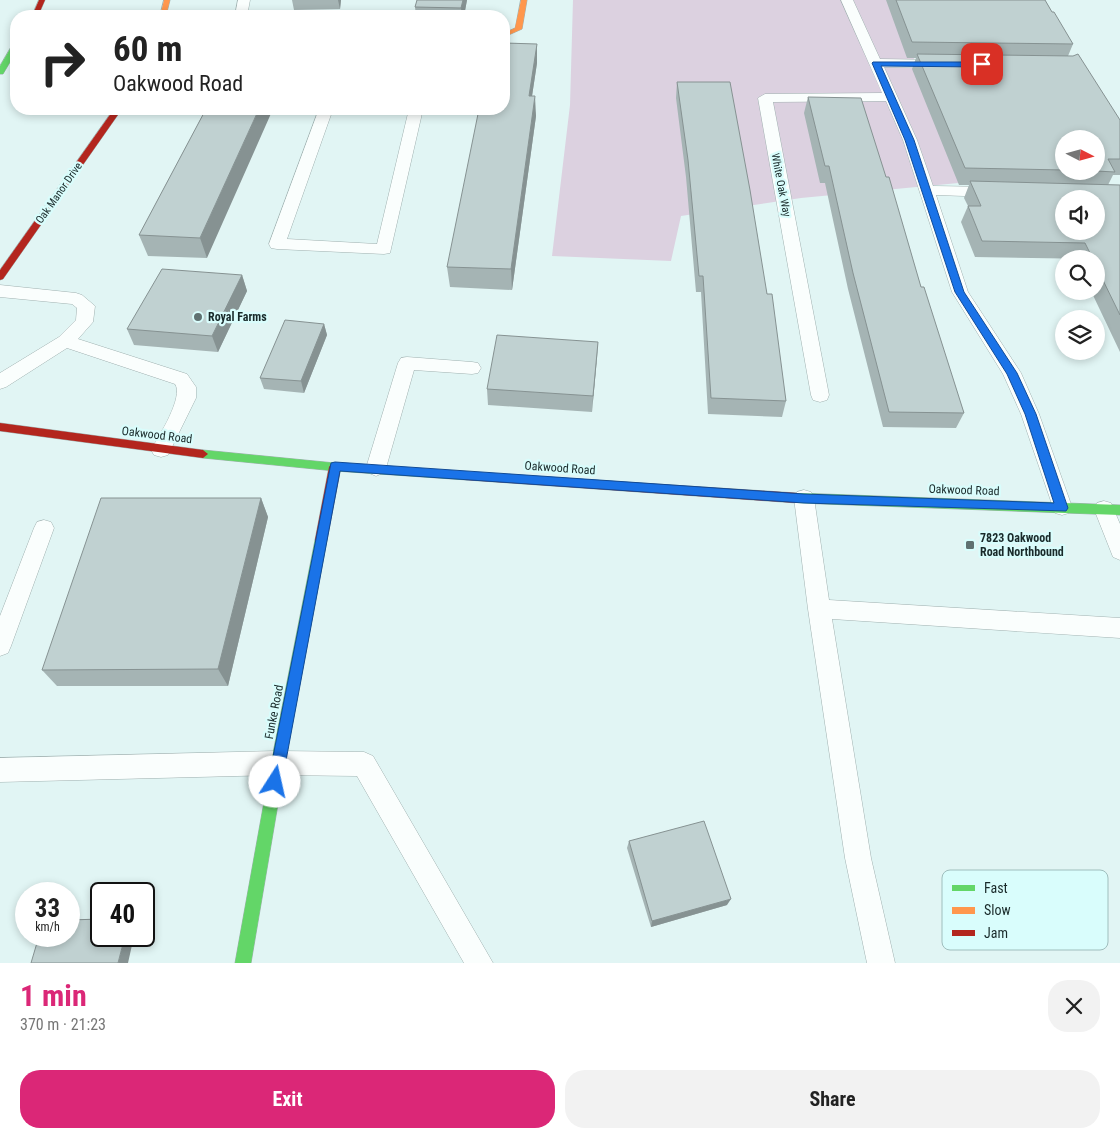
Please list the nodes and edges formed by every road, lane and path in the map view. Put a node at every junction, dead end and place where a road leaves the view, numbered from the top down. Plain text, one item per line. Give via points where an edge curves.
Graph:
1 (524, 0) edge
2 (847, 0) edge
3 (510, 32) edge
4 (10, 56) edge
5 (876, 63) junction
6 (951, 64) edge
7 (0, 72) edge
8 (890, 97) junction
9 (114, 115) edge
10 (324, 115) edge
11 (415, 115) edge
12 (925, 190) junction
13 (1003, 192) edge
14 (0, 277) edge
15 (0, 291) edge
16 (65, 341) junction
17 (472, 368) dead end
18 (0, 382) edge
19 (820, 395) dead end
20 (0, 427) edge
21 (162, 450) junction
22 (335, 466) junction
23 (376, 468) junction
24 (804, 498) junction
25 (1062, 508) junction
26 (1112, 509) edge
27 (44, 528) dead end
28 (1120, 551) edge
29 (819, 609) junction
30 (1120, 628) edge
31 (0, 646) edge
32 (278, 763) junction
33 (0, 770) edge
34 (243, 963) edge
35 (478, 963) edge
36 (881, 963) edge

1 - 3 main road via 518,29
2 - 5 lane
4 - 7 main road
5 - 6 lane
5 - 8 lane
8 - 12 lane via 910,140
8 - 19 lane, White Oak Way via 765,98
9 - 14 main road, Oak Manor Drive
10 - 11 lane via 277,244 384,249
12 - 13 lane
12 - 25 lane via 960,292 1012,373 1030,414
15 - 16 lane via 76,299 86,306 84,322
16 - 18 lane
16 - 21 lane via 181,379 187,387 187,398
17 - 23 lane via 406,363
20 - 21 main road, Oakwood Road
21 - 22 main road, Oakwood Road
22 - 23 main road, Oakwood Road
22 - 32 main road, Funke Road
23 - 24 main road, Oakwood Road
24 - 25 main road, Oakwood Road
24 - 29 lane
25 - 26 main road, Oakwood Road
26 - 28 lane
27 - 31 lane
29 - 30 lane
29 - 36 lane via 858,858
32 - 33 lane
32 - 34 main road, Funke Road
32 - 35 lane via 364,764

